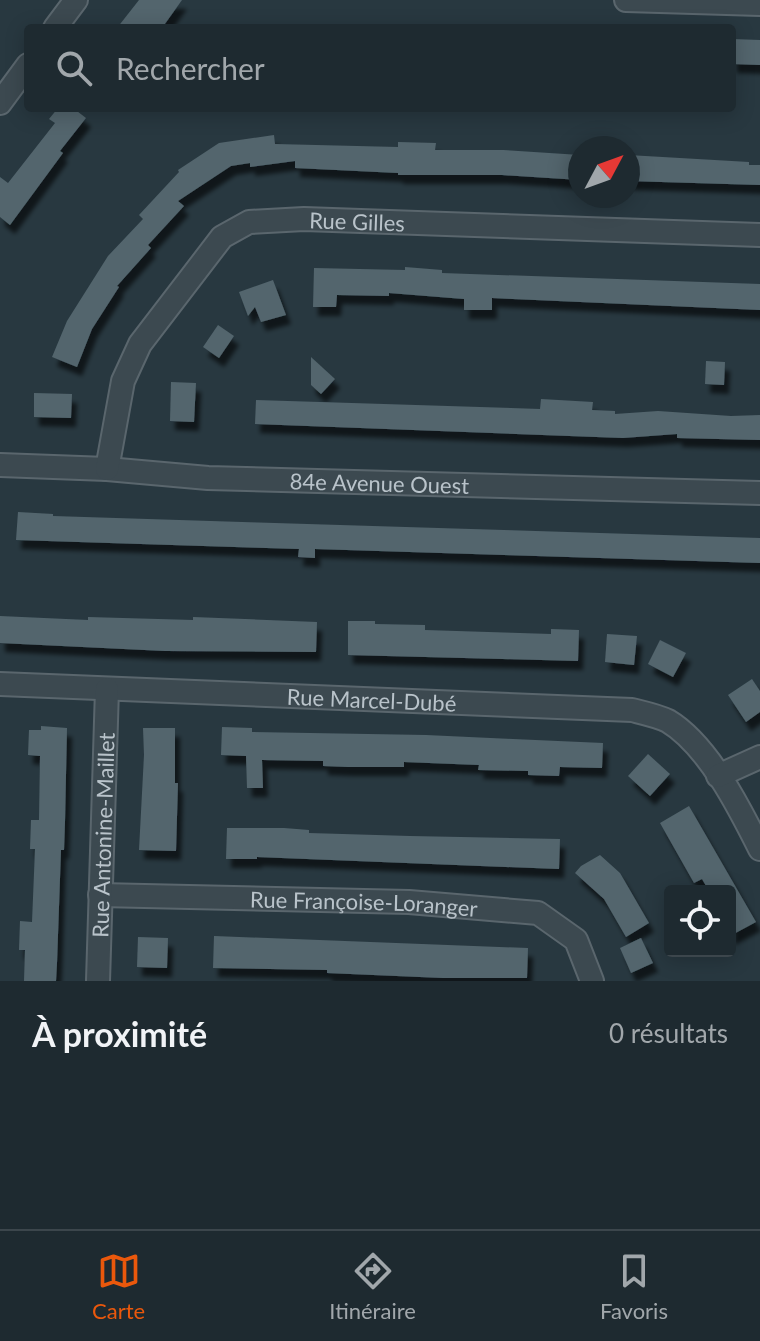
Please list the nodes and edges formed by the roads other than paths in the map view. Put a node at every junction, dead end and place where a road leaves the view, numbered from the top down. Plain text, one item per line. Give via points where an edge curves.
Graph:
1 (76, 0) edge
2 (626, 0) edge
3 (760, 4) edge
4 (58, 24) edge
5 (24, 70) edge
6 (0, 103) edge
7 (760, 235) edge
8 (0, 465) edge
9 (107, 469) junction
10 (760, 493) edge
11 (0, 684) edge
12 (107, 689) junction
13 (760, 757) edge
14 (718, 776) junction
15 (752, 810) edge
16 (760, 849) edge
17 (100, 895) junction
18 (98, 981) edge
19 (592, 981) edge

1 - 4 street
2 - 3 street
5 - 6 street
7 - 9 street, Rue Gilles via 304,219 249,222 222,237 140,344 123,381
8 - 9 street, 84e Avenue Ouest
9 - 10 street, 84e Avenue Ouest via 208,478
11 - 12 street, Rue Marcel-Dubé
12 - 14 street, Rue Marcel-Dubé via 632,710 668,721 694,743
12 - 17 street, Rue Antonine-Maillet
13 - 14 street
14 - 15 street, Rue Marcel-Dubé
15 - 16 street, Rue Marcel-Dubé
17 - 18 street, Rue Antonine-Maillet
17 - 19 street, Rue Françoise-Loranger via 409,902 538,913 576,940

